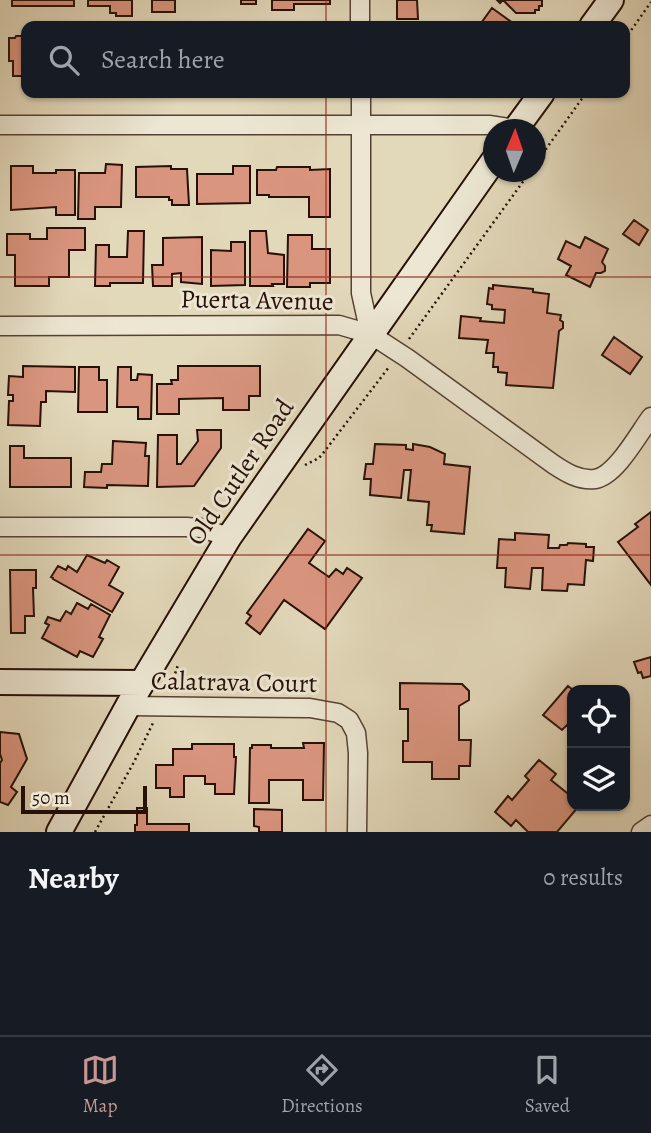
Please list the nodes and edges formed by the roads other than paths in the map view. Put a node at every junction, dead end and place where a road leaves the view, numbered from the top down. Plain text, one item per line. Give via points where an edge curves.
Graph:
1 (360, 0) edge
2 (611, 0) edge
3 (360, 21) edge
4 (596, 21) edge
5 (361, 98) edge
6 (538, 98) edge
7 (522, 119) edge
8 (361, 124) junction
9 (483, 124) edge
10 (0, 125) edge
11 (483, 175) edge
12 (0, 326) edge
13 (370, 334) junction
14 (651, 417) edge
15 (0, 527) edge
16 (229, 537) junction
17 (0, 682) edge
18 (142, 683) junction
19 (128, 706) junction
20 (651, 825) edge
21 (59, 832) edge
22 (357, 832) edge
23 (641, 832) edge

1 - 3 street
2 - 4 main road
5 - 8 street
6 - 7 main road
8 - 9 street
8 - 10 street
8 - 13 street via 361,293
11 - 13 main road, Old Cutler Road
12 - 13 street, Puerta Avenue via 339,325
13 - 14 street, Puerta Avenue via 569,474 600,478 614,467
13 - 16 main road, Old Cutler Road
15 - 16 street via 186,527
16 - 18 main road, Old Cutler Road
17 - 18 main road
18 - 19 main road, Old Cutler Road
19 - 21 main road, Old Cutler Road
19 - 22 street, Calatrava Court via 310,708 338,713 356,733
20 - 23 street

